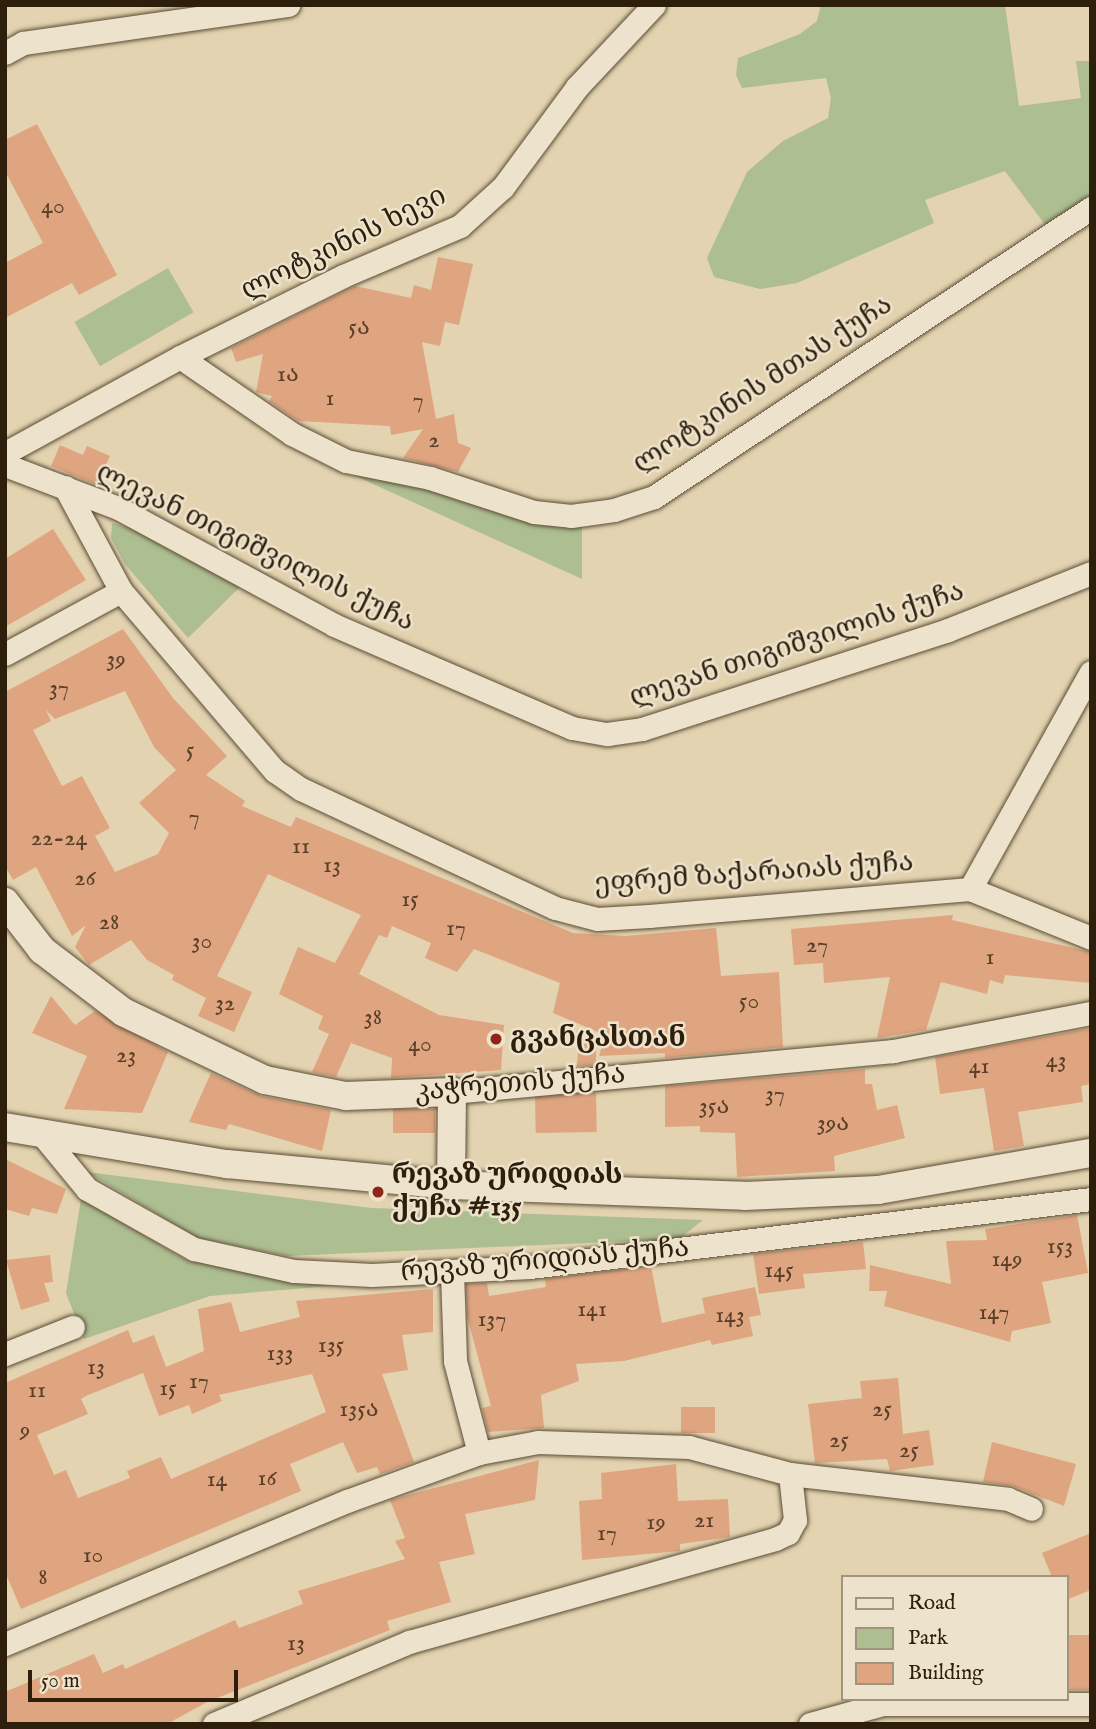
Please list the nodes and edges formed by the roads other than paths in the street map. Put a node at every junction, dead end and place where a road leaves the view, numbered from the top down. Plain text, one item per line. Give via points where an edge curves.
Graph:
1 (288, 5) edge
2 (654, 5) edge
3 (5, 53) edge
4 (1091, 208) edge
5 (180, 357) junction
6 (5, 453) edge
7 (5, 465) edge
8 (65, 487) junction
9 (1091, 573) edge
10 (121, 592) junction
11 (5, 654) edge
12 (1091, 672) edge
13 (1083, 700) edge
14 (970, 889) junction
15 (5, 902) edge
16 (1091, 938) edge
17 (1091, 1013) edge
18 (452, 1092) junction
19 (5, 1127) edge
20 (40, 1132) junction
21 (1091, 1153) edge
22 (451, 1185) junction
23 (1091, 1199) edge
24 (453, 1273) junction
25 (72, 1327) dead end
26 (5, 1354) edge
27 (479, 1453) junction
28 (790, 1474) junction
29 (1031, 1509) dead end
30 (5, 1644) edge
31 (1091, 1704) edge
32 (214, 1724) edge
33 (810, 1724) edge

1 - 3 street via 23,44
2 - 5 street, ლოტკინის ხევი via 577,87 503,187 460,226 343,276
4 - 5 street, ლოტკინის მთას ქუჩა via 654,497 614,510 571,516 534,512 430,478 346,461 292,434
5 - 6 street, ლოტკინის ხევი
7 - 8 street
8 - 9 street, ლევან თიგიშვილის ქუჩა via 118,508 334,625 572,728 607,734 642,729 948,630
8 - 10 street, ეფრემ ზაქარაიას ქუჩა
10 - 11 street
10 - 14 street, ეფრემ ზაქარაიას ქუჩა via 275,771 301,789 555,908 597,919
12 - 13 street
13 - 14 street
14 - 16 street, ეფრემ ზაქარაიას ქუჩა
15 - 18 street, კაჭრეთის ქუჩა via 42,950 123,1012 265,1080 346,1096
17 - 18 street, კაჭრეთის ქუჩა via 893,1051
18 - 22 street
19 - 20 street, რევაზ ურიდიას ქუჩა
20 - 22 street, რევაზ ურიდიას ქუჩა via 227,1164
20 - 24 street, რევაზ ურიდიას ქუჩა via 87,1189 194,1249 295,1271
21 - 22 street, რევაზ ურიდიას ქუჩა via 838,1192 745,1196
23 - 24 street, რევაზ ურიდიას ქუჩა via 962,1218
24 - 27 street via 455,1361
25 - 26 street
27 - 28 street via 538,1442 689,1447
27 - 30 street via 347,1501
28 - 29 street via 1007,1499
28 - 32 street via 796,1520 781,1536 409,1643
31 - 33 street via 883,1704

